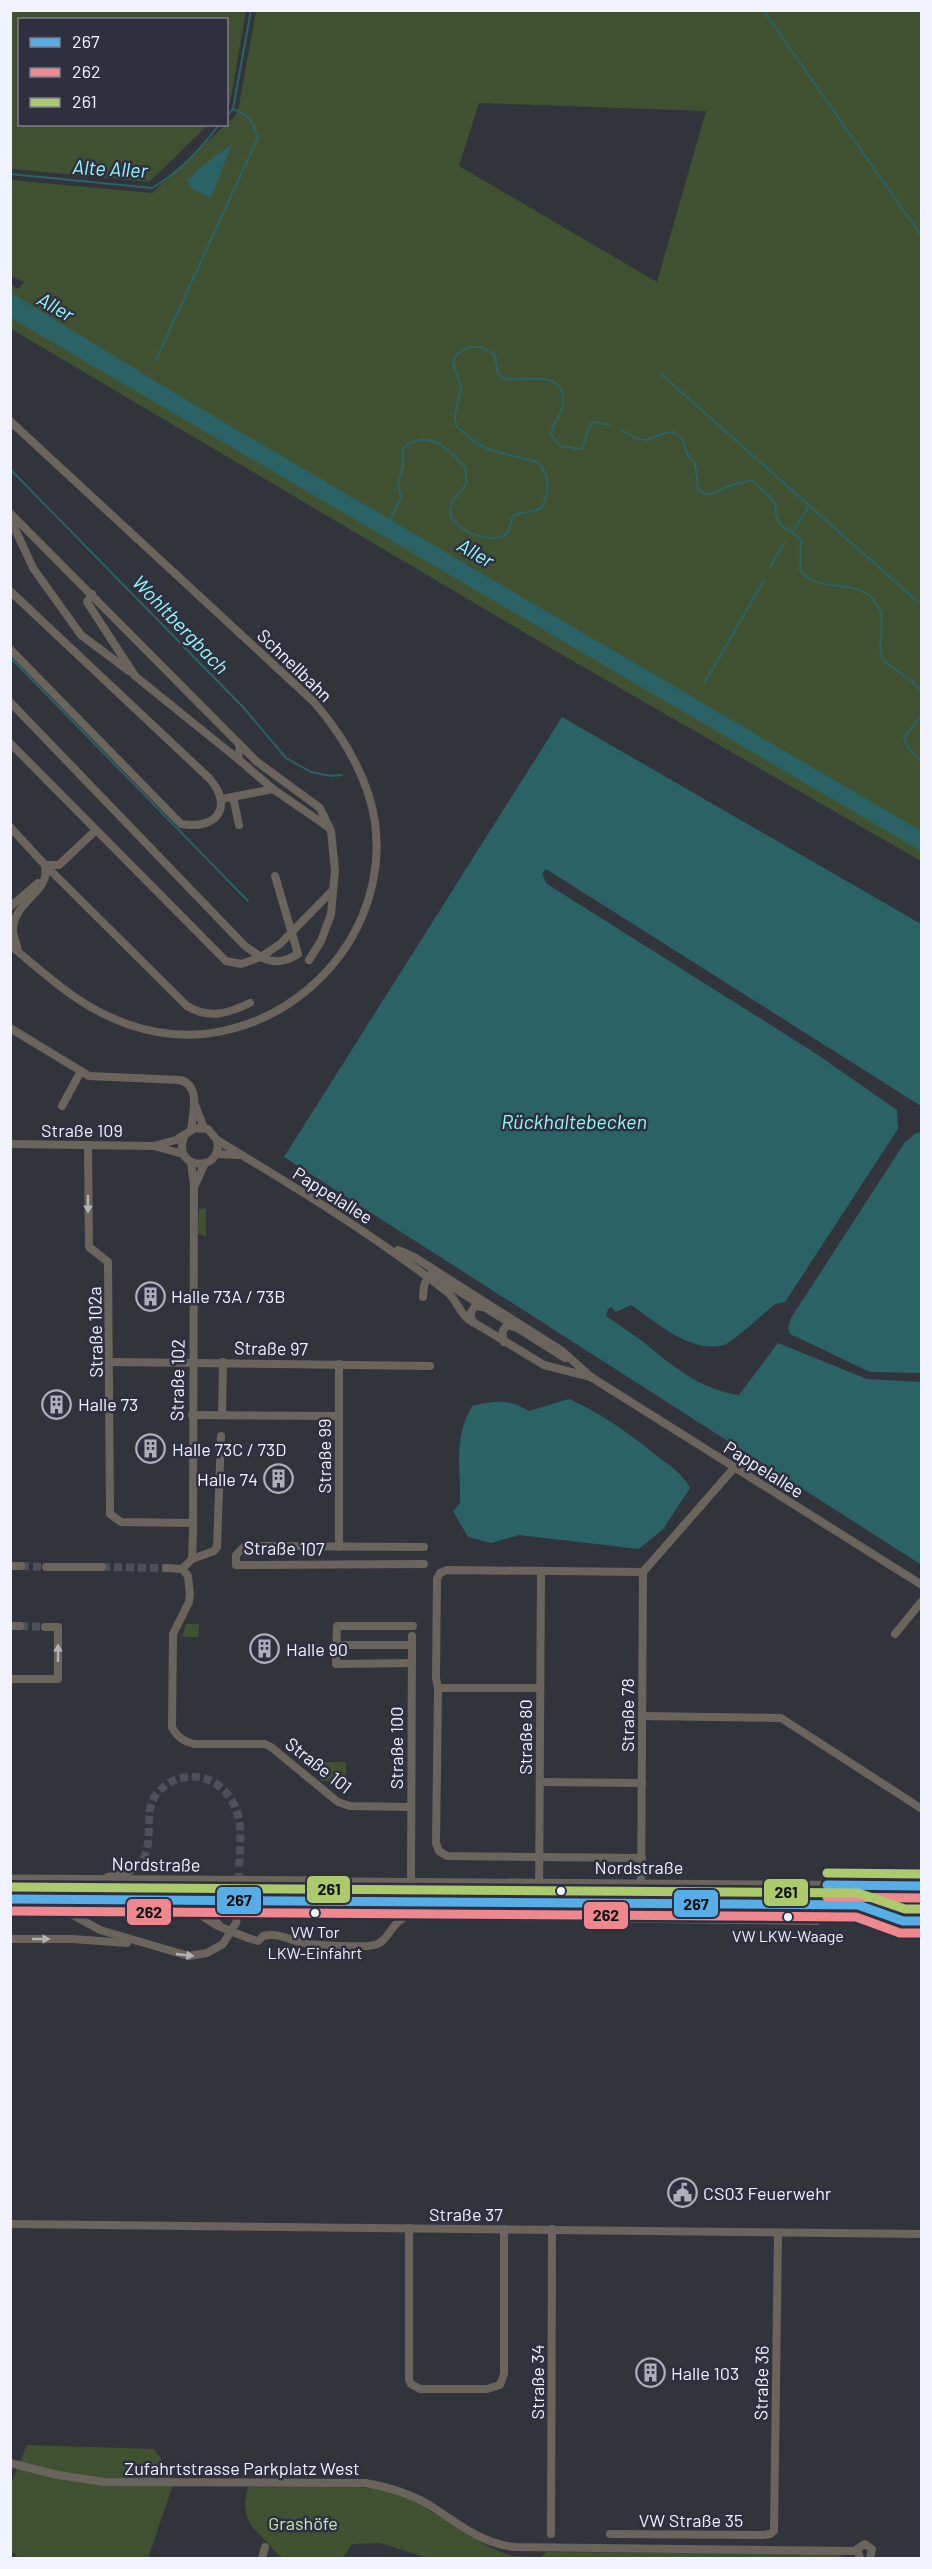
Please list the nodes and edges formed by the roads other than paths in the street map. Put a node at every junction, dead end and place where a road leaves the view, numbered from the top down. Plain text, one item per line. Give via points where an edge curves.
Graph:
1 (10, 421) edge
2 (10, 513) edge
3 (10, 518) edge
4 (10, 591) edge
5 (92, 594) junction
6 (10, 649) edge
7 (135, 676) junction
8 (10, 702) edge
9 (10, 743) edge
10 (240, 745) junction
11 (238, 759) junction
12 (273, 789) junction
13 (233, 797) junction
14 (222, 799) junction
15 (239, 825) dead end
16 (10, 827) edge
17 (329, 828) junction
18 (95, 831) junction
19 (45, 865) junction
20 (275, 876) dead end
21 (333, 890) junction
22 (10, 907) edge
23 (292, 932) junction
24 (10, 945) edge
25 (19, 952) junction
26 (261, 957) junction
27 (309, 960) dead end
28 (250, 1003) dead end
29 (10, 1028) edge
30 (81, 1071) junction
31 (195, 1104) junction
32 (62, 1106) dead end
33 (204, 1128) junction
34 (191, 1130) junction
35 (184, 1137) junction
36 (217, 1140) junction
37 (10, 1144) edge
38 (88, 1145) junction
39 (153, 1146) junction
40 (183, 1154) junction
41 (216, 1154) junction
42 (244, 1156) junction
43 (191, 1162) junction
44 (205, 1163) junction
45 (194, 1186) junction
46 (387, 1246) junction
47 (428, 1278) junction
48 (423, 1297) dead end
49 (484, 1308) junction
50 (473, 1322) junction
51 (516, 1328) junction
52 (504, 1342) junction
53 (548, 1348) junction
54 (193, 1361) junction
55 (111, 1362) junction
56 (223, 1362) junction
57 (339, 1364) junction
58 (542, 1365) junction
59 (576, 1365) junction
60 (430, 1366) dead end
61 (591, 1377) junction
62 (192, 1415) junction
63 (222, 1415) junction
64 (339, 1416) junction
65 (221, 1436) dead end
66 (734, 1468) junction
67 (193, 1523) junction
68 (339, 1547) junction
69 (424, 1547) dead end
70 (192, 1559) junction
71 (424, 1564) dead end
72 (10, 1566) edge
73 (21, 1566) tunnel mouth
74 (50, 1567) tunnel mouth
75 (102, 1568) tunnel mouth
76 (166, 1568) tunnel mouth
77 (182, 1569) junction
78 (542, 1571) junction
79 (643, 1572) junction
80 (921, 1585) edge
81 (921, 1601) edge
82 (10, 1626) edge
83 (20, 1626) tunnel mouth
84 (413, 1626) dead end
85 (52, 1627) dead end
86 (895, 1634) dead end
87 (412, 1636) dead end
88 (336, 1644) junction
89 (412, 1645) junction
90 (412, 1663) junction
91 (10, 1679) edge
92 (438, 1688) junction
93 (540, 1688) junction
94 (642, 1716) junction
95 (540, 1782) junction
96 (642, 1784) junction
97 (411, 1807) junction
98 (921, 1809) edge
99 (540, 1857) junction
100 (642, 1858) junction
101 (135, 1868) dead end
102 (10, 1879) edge
103 (26, 1879) junction
104 (95, 1880) junction
105 (159, 1880) junction
106 (337, 1881) dead end
107 (326, 1882) junction
108 (411, 1882) junction
109 (539, 1883) junction
110 (642, 1884) junction
111 (921, 1886) edge
112 (10, 1899) edge
113 (26, 1899) junction
114 (45, 1899) junction
115 (178, 1901) junction
116 (325, 1901) junction
117 (336, 1901) dead end
118 (208, 1902) junction
119 (411, 1902) junction
120 (539, 1903) junction
121 (641, 1904) junction
122 (838, 1905) junction
123 (858, 1905) junction
124 (921, 1905) edge
125 (239, 1907) tunnel mouth
126 (921, 1921) edge
127 (222, 1927) junction
128 (10, 1939) edge
129 (147, 1944) junction
130 (10, 2224) edge
131 (409, 2228) junction
132 (504, 2229) junction
133 (552, 2229) junction
134 (778, 2233) junction
135 (921, 2234) edge
136 (10, 2463) edge
137 (772, 2533) joint
138 (551, 2534) dead end
139 (610, 2534) dead end
140 (265, 2547) dead end
141 (858, 2555) edge
142 (262, 2559) edge
143 (870, 2559) edge

1 - 25 street, Schnellbahn via 321,710 363,778 375,823 376,850 368,900 348,946 312,988 290,1004 240,1027 186,1034 132,1026 77,1000
2 - 5 street
3 - 7 street via 33,568 81,634
4 - 14 street via 210,779
5 - 7 street via 87,602
5 - 10 street
6 - 14 street via 181,824 197,827 210,823
7 - 11 street
8 - 26 street via 245,946
9 - 18 street
10 - 11 street
10 - 17 street via 320,808
11 - 12 street
12 - 13 street
12 - 17 street
13 - 14 street
13 - 15 street
16 - 19 street
17 - 21 street via 335,870
18 - 19 street via 59,865
18 - 26 street via 225,961 241,964
19 - 22 street via 39,882
19 - 25 street via 44,883 19,908 13,931
19 - 28 street via 187,1006 204,1015 231,1012
20 - 23 street
21 - 23 street
21 - 27 street via 324,932
23 - 26 street
23 - 26 street via 298,954 287,961 270,962
24 - 25 street, Schnellbahn
29 - 30 street
30 - 31 street via 89,1076 184,1081 191,1086
30 - 32 street
31 - 33 street
31 - 34 street
33 - 34 street
33 - 36 street
34 - 35 street
35 - 39 street
35 - 40 street
36 - 41 street
36 - 42 street, Pappelallee
37 - 38 street, Straße 109
38 - 39 street, Straße 109
38 -> 55 street, Straße 102a via 88,1247 108,1262
39 - 40 street
40 - 43 street
41 - 42 street
41 - 44 street
42 - 46 street, Pappelallee
43 - 44 street
43 - 45 street, Straße 102
44 - 45 street, Straße 102
45 - 54 street, Straße 102
46 - 47 street, Pappelallee
46 - 59 street, Pappelallee via 414,1257 502,1312 562,1351
47 - 48 street
47 - 49 street via 435,1276
47 - 50 street, Pappelallee via 449,1293 460,1313
49 - 50 street via 475,1306 470,1314
49 - 51 street
50 - 52 street, Pappelallee
51 - 52 street via 504,1328
51 - 53 street
52 - 58 street, Pappelallee
53 - 58 street via 550,1356
53 - 59 street
54 - 55 street, Straße 97
54 - 56 street, Straße 97
54 - 62 street, Straße 102
55 - 67 street, Straße 102a via 110,1514 121,1522
56 - 57 street, Straße 97
56 - 63 street
57 - 60 street, Straße 97
57 - 64 street, Straße 99
58 - 61 street, Pappelallee
59 - 61 street, Pappelallee
61 - 66 street, Pappelallee
62 - 63 street
62 - 67 street, Straße 102
63 - 64 street
64 - 68 street, Straße 99
65 - 70 street via 218,1544 214,1551
66 - 79 street
66 - 80 street, Pappelallee
67 - 70 street, Straße 102
68 - 69 street, Straße 107
68 - 71 street, Straße 107 via 245,1546 236,1555 236,1565
70 - 77 street
72 - 73 street
74 - 75 street
76 - 77 street
77 - 97 street, Straße 101 via 188,1576 189,1602 174,1628 172,1727 176,1735 194,1744 265,1744 338,1802 350,1806
78 - 79 street
78 - 92 street via 440,1573
78 - 93 street, Straße 80
79 - 94 street, Straße 78
81 - 86 street
82 - 83 street
84 - 88 street via 337,1626
91 -> 85 street via 58,1679
87 - 89 street, Straße 100
88 - 89 street
88 - 90 street via 336,1664
89 - 90 street, Straße 100
90 - 97 street, Straße 100
92 - 93 street
92 - 99 street via 439,1851 447,1856
93 - 95 street, Straße 80
94 - 96 street, Straße 78
94 - 98 street via 781,1718
95 - 96 street
95 - 99 street, Straße 80
96 - 100 street, Straße 78
97 - 108 street, Straße 100
99 - 100 street
99 - 109 street, Straße 80
100 - 110 street, Straße 78
101 - 104 street
102 - 103 street, Nordstraße
103 - 104 street, Nordstraße
103 - 113 street
104 - 105 street, Nordstraße
105 - 107 street, Nordstraße
105 - 118 street via 186,1886
106 - 107 street, Nordstraße
107 - 116 street
108 - 109 street, Nordstraße
108 - 119 street, Straße 100 via 403,1894
108 - 119 street, Nordstraße via 352,1882 352,1901
109 - 110 street, Nordstraße
109 - 120 street, Straße 80
110 - 111 street, Nordstraße
110 - 121 street, Straße 78
112 - 113 street, Nordstraße
113 - 114 street, Nordstraße
114 - 115 street, Nordstraße
114 - 129 street via 100,1930
115 - 118 street, Nordstraße
115 - 127 street
116 - 117 street, Nordstraße
116 - 118 street, Nordstraße
118 - 127 street via 211,1916
119 - 120 street, Nordstraße
120 - 121 street, Nordstraße
121 - 122 street, Nordstraße
122 - 123 street, Nordstraße
122 - 127 street, bridge via 817,1921 408,1916 398,1919 386,1938 374,1945 307,1944 280,1935 263,1936 258,1941
123 - 124 street, Nordstraße
123 - 126 street via 903,1921
129 -> 125 street via 182,1955 207,1953 229,1938
128 -> 129 street
130 - 131 street, Straße 37
131 - 132 street, Straße 37
131 - 132 street via 409,2380 420,2389 487,2390 500,2385 504,2374
132 - 133 street, Straße 37
133 - 134 street, Straße 37
133 - 138 street, Straße 34
134 - 135 street, Straße 37
134 - 137 street, Straße 36
136 - 141 street, Zufahrtstrasse Parkplatz West via 104,2482 365,2483 389,2487 410,2495 485,2541 514,2547
137 - 139 street, VW Straße 35
140 - 142 street
141 - 143 street via 860,2545 869,2545 873,2552

